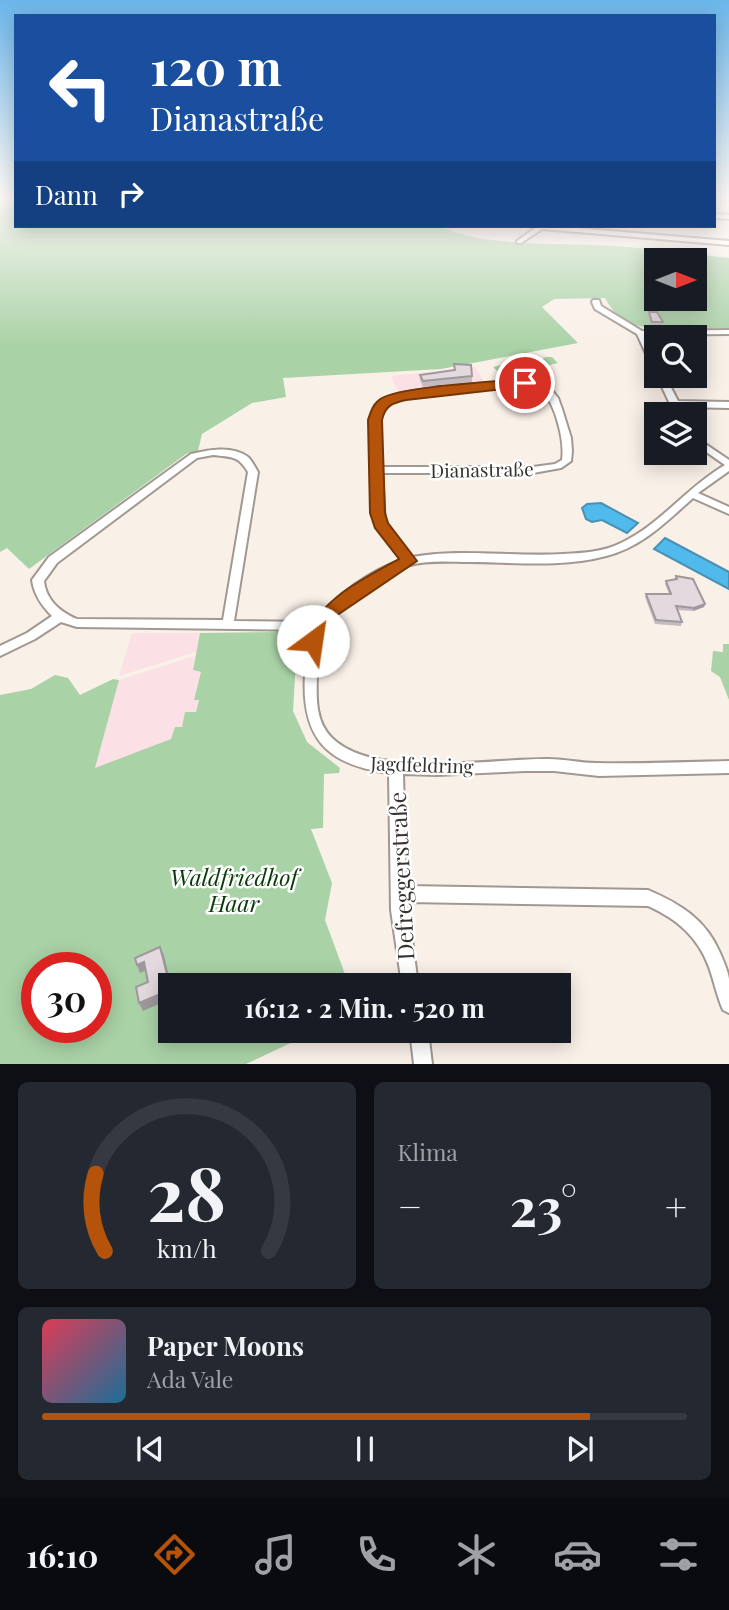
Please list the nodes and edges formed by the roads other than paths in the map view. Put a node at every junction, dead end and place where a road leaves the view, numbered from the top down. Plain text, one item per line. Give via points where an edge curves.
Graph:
1 (596, 302) dead end
2 (729, 332) edge
3 (640, 333) junction
4 (644, 342) edge
5 (707, 405) edge
6 (729, 405) edge
7 (707, 449) edge
8 (729, 466) edge
9 (377, 470) junction
10 (693, 494) junction
11 (729, 511) edge
12 (409, 561) junction
13 (61, 616) junction
14 (228, 623) junction
15 (318, 626) junction
16 (0, 650) edge
17 (396, 767) junction
18 (729, 767) edge
19 (399, 894) junction
20 (409, 973) edge
21 (729, 1004) edge
22 (420, 1043) edge
23 (423, 1064) edge

1 - 3 street
2 - 3 street
3 - 4 street
5 - 6 street
7 - 8 street
8 - 10 street
9 - 9 street, Dianastraße via 378,409 387,400 406,396 514,383 540,386 551,393 568,444 566,461 545,469
9 - 12 street, Dianastraße via 380,524
10 - 11 street
10 - 12 street via 647,535 606,553
12 - 15 street via 330,611
13 - 14 street via 83,623
13 - 14 street via 38,587 39,577 53,560 185,461 223,452 246,460 253,472
13 - 16 street
14 - 15 street
15 - 17 street, Jagdfeldring via 309,700 316,727 346,756
17 - 18 street, Jagdfeldring
17 - 19 street, Defreggerstraße
19 - 20 street, Defreggerstraße
19 - 21 street via 648,898 678,911 706,939
22 - 23 street

